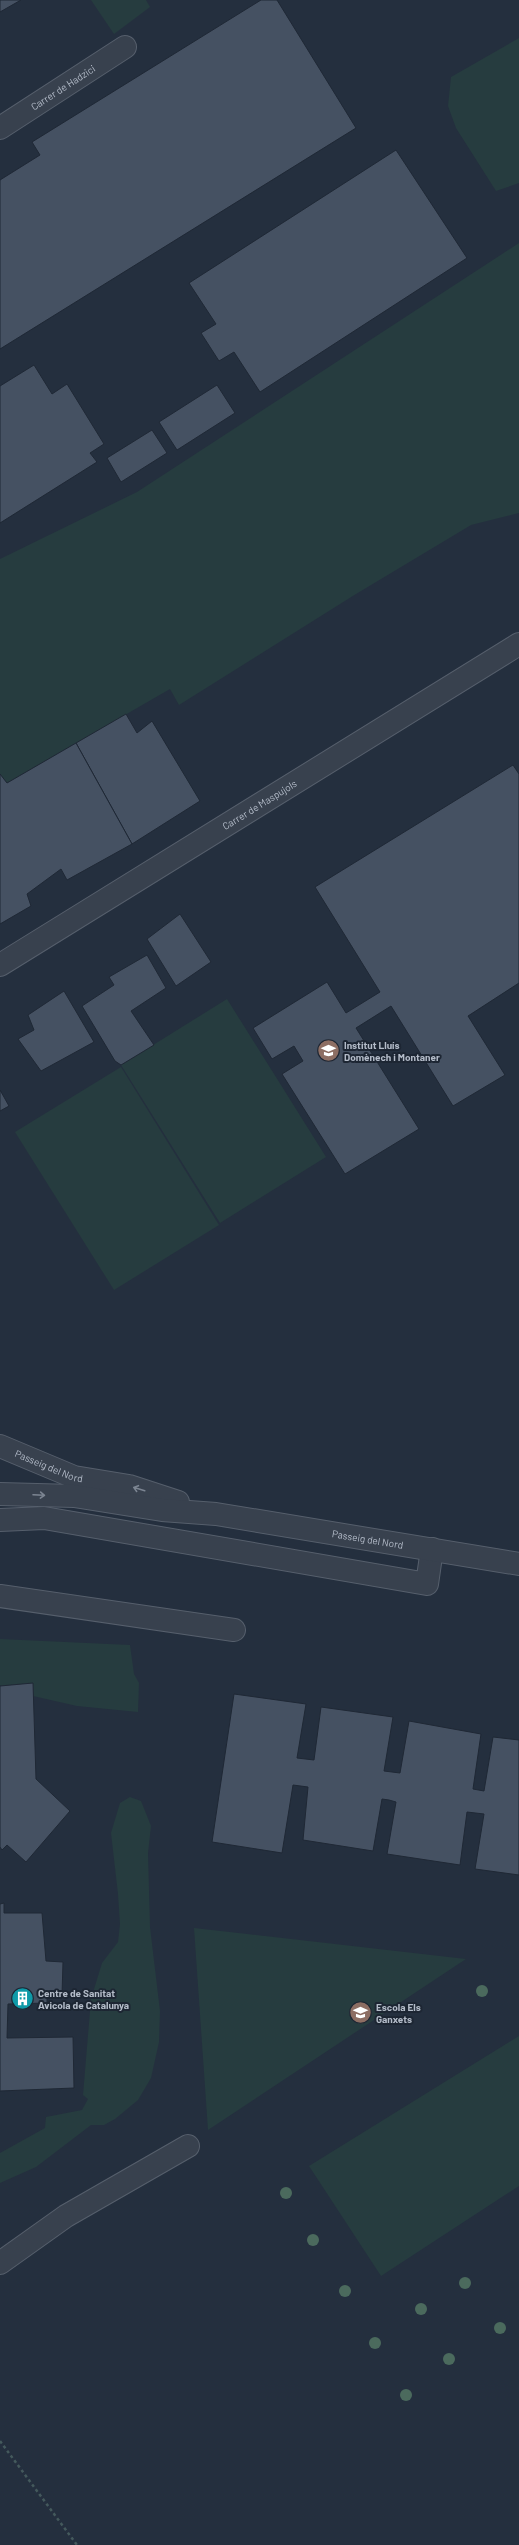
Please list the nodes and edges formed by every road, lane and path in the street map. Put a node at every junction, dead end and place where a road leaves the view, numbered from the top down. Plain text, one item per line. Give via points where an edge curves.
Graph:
1 (125, 47) dead end
2 (0, 128) edge
3 (519, 644) edge
4 (0, 965) edge
5 (0, 1446) edge
6 (0, 1494) edge
7 (216, 1514) junction
8 (0, 1520) edge
9 (432, 1549) junction
10 (519, 1564) edge
11 (0, 1596) edge
12 (234, 1630) dead end
13 (188, 2146) dead end
14 (0, 2263) edge
15 (0, 2441) edge
16 (77, 2545) edge

1 - 2 street, Carrer de Hadzici
3 - 4 street, Carrer de Maspujols
7 -> 5 street, Passeig del Nord via 129,1486 74,1477
6 -> 7 street, Passeig del Nord via 74,1496 162,1510
7 - 9 street, Passeig del Nord
8 - 9 street via 44,1518 427,1584
9 - 10 street, Passeig del Nord
11 - 12 street
13 - 14 street via 66,2216
15 - 16 path

